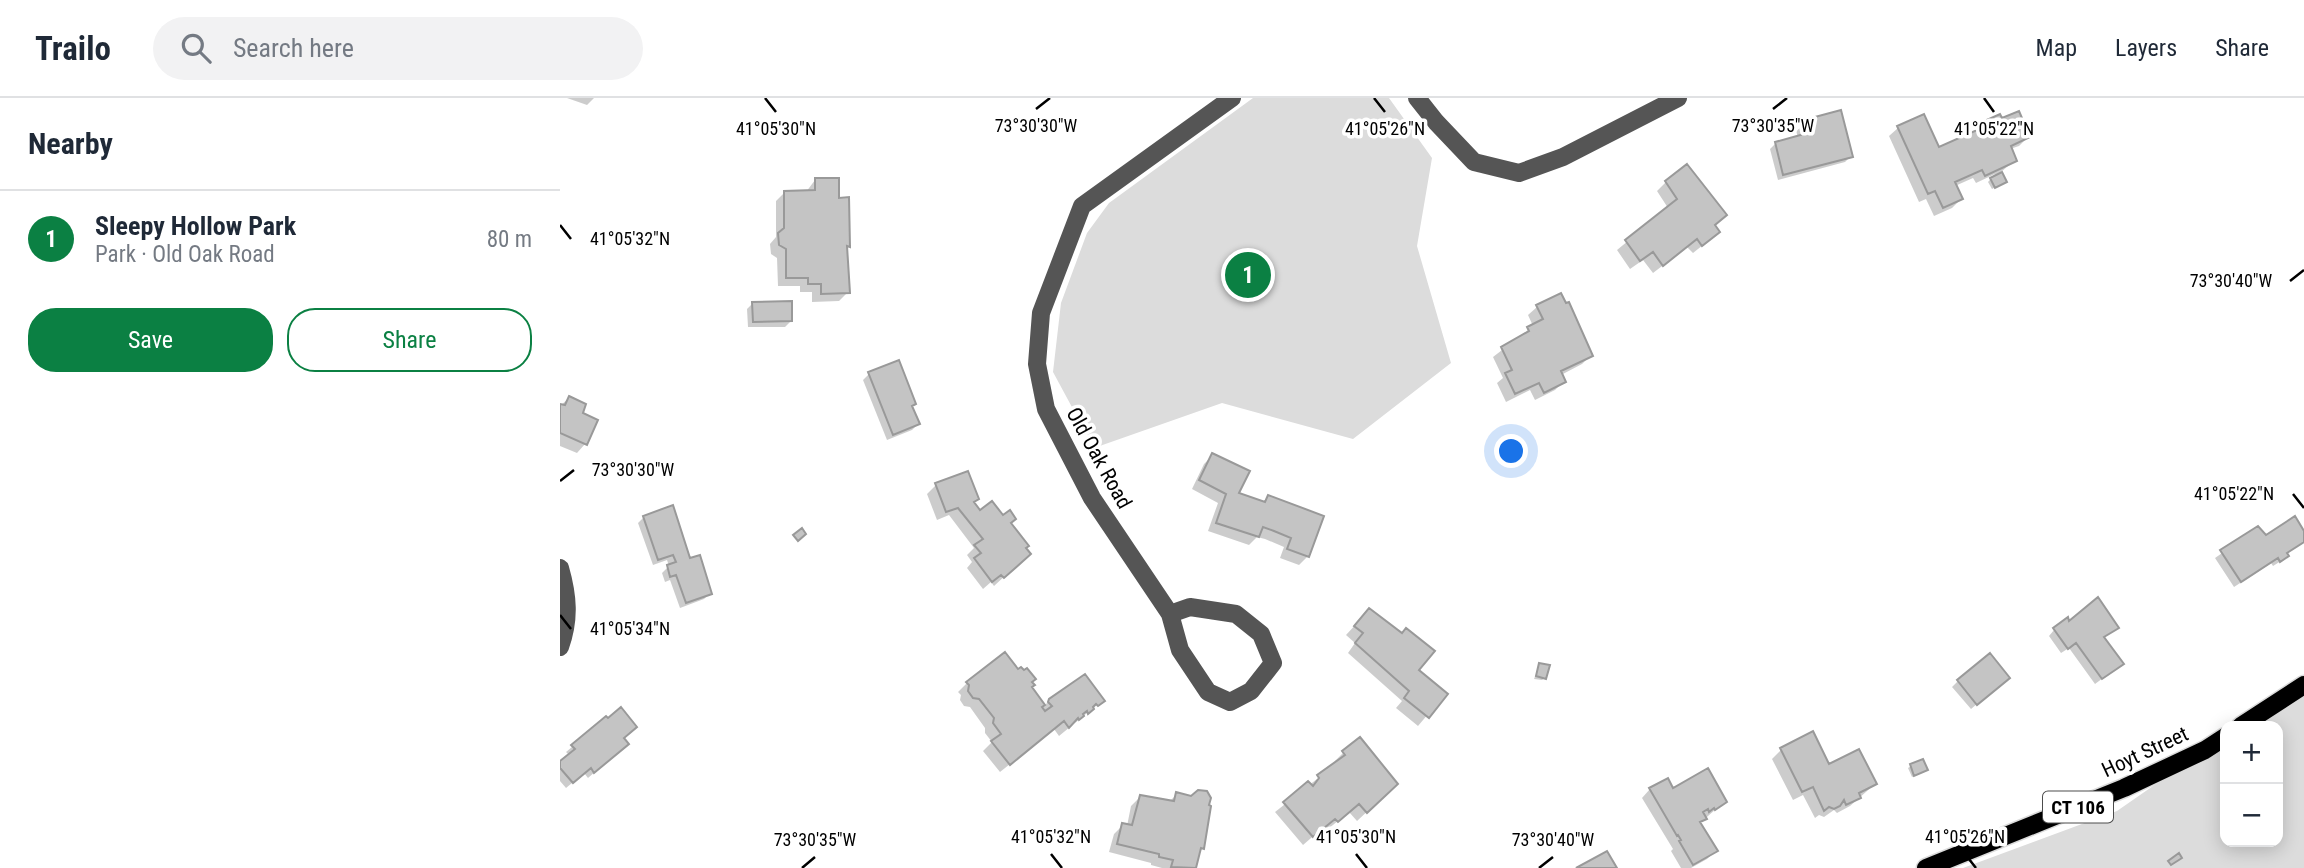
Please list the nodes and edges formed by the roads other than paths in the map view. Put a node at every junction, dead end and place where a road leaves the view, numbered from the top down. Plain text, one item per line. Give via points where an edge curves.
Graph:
1 (1232, 98) edge
2 (1417, 98) edge
3 (1678, 98) edge
4 (560, 568) edge
5 (1170, 614) junction
6 (560, 647) edge
7 (2304, 685) edge
8 (2249, 721) edge
9 (2220, 740) edge
10 (1926, 868) edge

1 - 5 street, Old Oak Road via 1082,206 1041,313 1037,364 1046,409 1093,498
2 - 3 street via 1474,162 1519,173 1563,157
4 - 6 street via 568,599 568,621
5 - 5 street, Old Oak Road via 1180,650 1208,692 1230,702 1251,691 1273,663 1261,635 1236,614 1190,607
7 - 8 main road
9 - 10 main road, Hoyt Street / CT 106 via 2124,788

